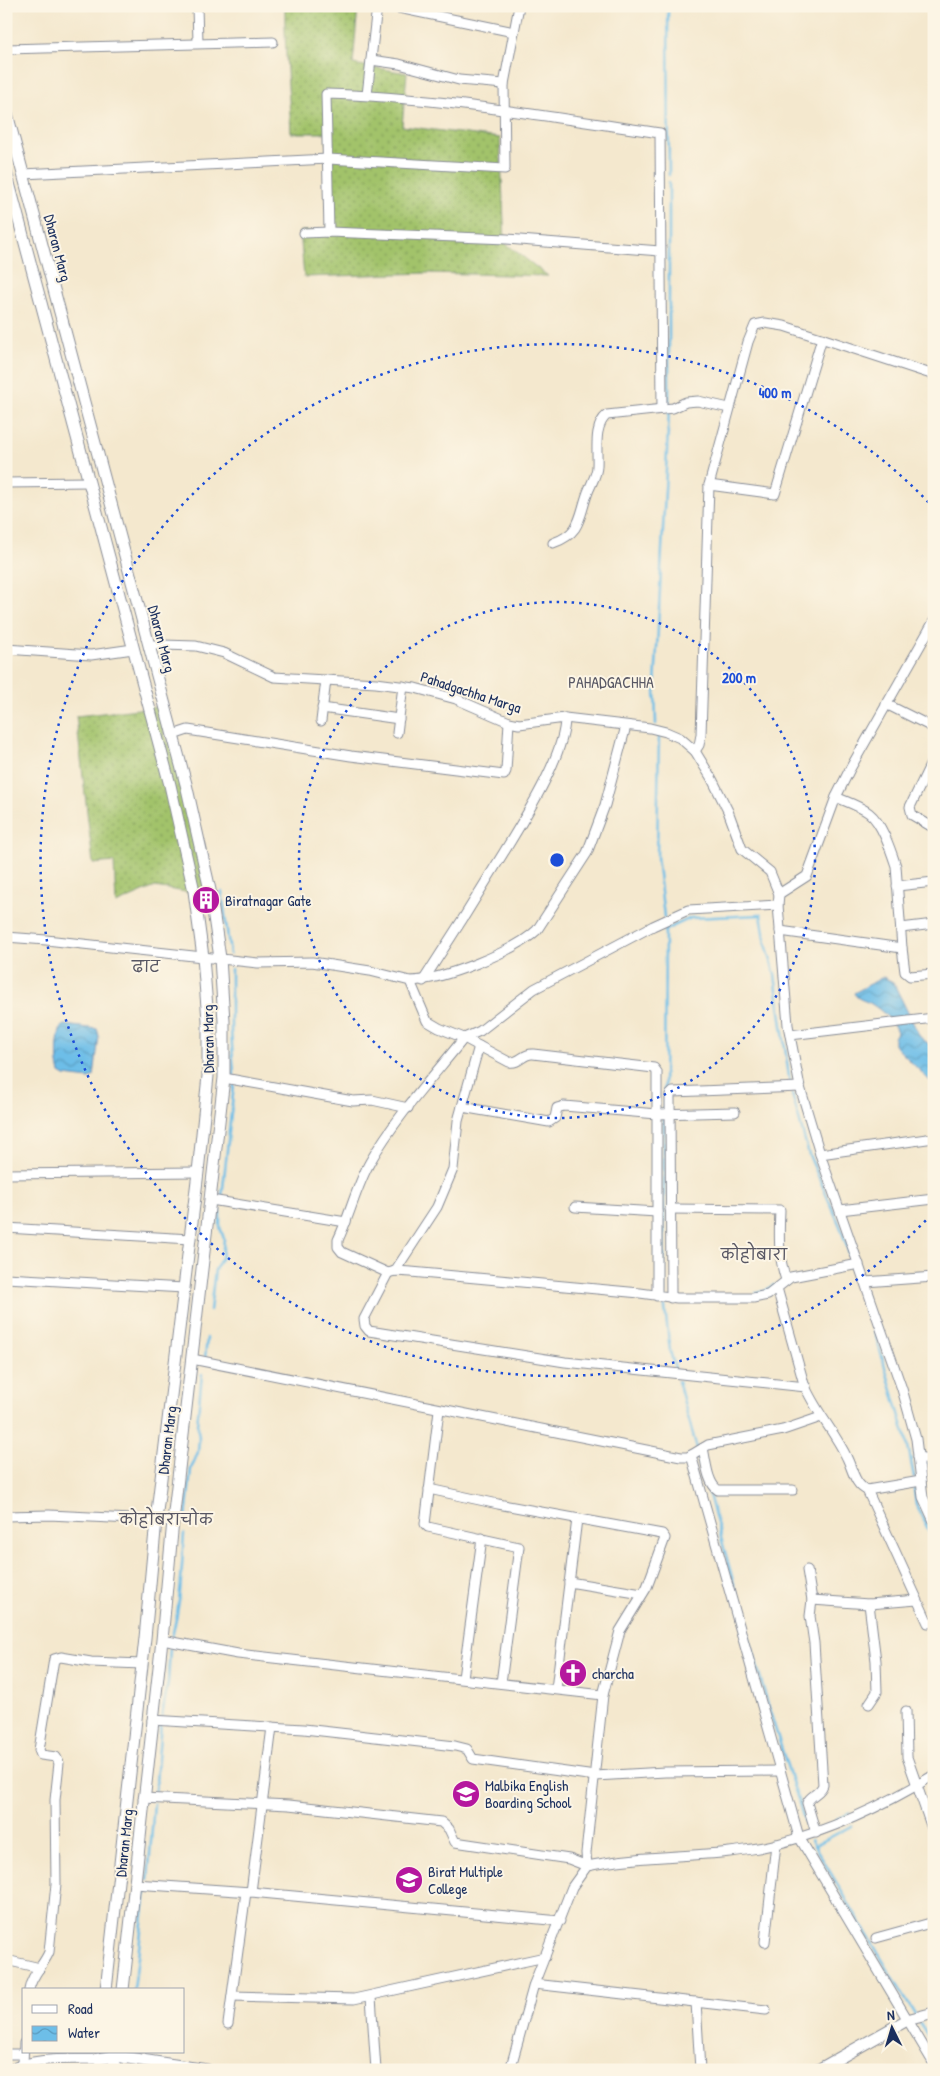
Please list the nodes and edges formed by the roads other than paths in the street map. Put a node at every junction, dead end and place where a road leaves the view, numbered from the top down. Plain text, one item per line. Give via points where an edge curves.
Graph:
1 (197, 6) edge
2 (377, 6) edge
3 (390, 6) edge
4 (519, 6) edge
5 (514, 32) junction
6 (273, 42) dead end
7 (198, 44) junction
8 (6, 49) edge
9 (371, 60) junction
10 (504, 84) junction
11 (367, 95) junction
12 (6, 110) edge
13 (504, 110) junction
14 (328, 159) junction
15 (6, 172) edge
16 (23, 174) junction
17 (329, 232) junction
18 (304, 233) dead end
19 (660, 251) junction
20 (822, 338) junction
21 (934, 375) edge
22 (730, 408) junction
23 (662, 409) junction
24 (88, 482) junction
25 (6, 483) edge
26 (709, 485) junction
27 (553, 543) dead end
28 (934, 621) edge
29 (149, 648) junction
30 (6, 649) edge
31 (133, 649) junction
32 (326, 680) junction
33 (404, 686) junction
34 (886, 704) junction
35 (322, 708) junction
36 (565, 718) junction
37 (399, 719) junction
38 (321, 721) dead end
39 (509, 722) junction
40 (626, 726) junction
41 (934, 728) edge
42 (397, 733) dead end
43 (173, 735) junction
44 (695, 751) junction
45 (934, 757) edge
46 (836, 797) junction
47 (934, 828) edge
48 (934, 882) edge
49 (897, 886) junction
50 (779, 894) junction
51 (778, 905) junction
52 (934, 924) edge
53 (901, 928) junction
54 (780, 931) junction
55 (6, 938) edge
56 (902, 948) junction
57 (204, 956) junction
58 (220, 958) junction
59 (934, 974) edge
60 (423, 980) junction
61 (410, 981) junction
62 (934, 1018) edge
63 (790, 1035) junction
64 (464, 1038) junction
65 (480, 1046) junction
66 (224, 1078) junction
67 (800, 1087) junction
68 (462, 1107) junction
69 (408, 1108) junction
70 (735, 1112) dead end
71 (657, 1114) junction
72 (669, 1114) junction
73 (934, 1138) edge
74 (820, 1154) junction
75 (198, 1172) junction
76 (6, 1174) edge
77 (934, 1199) edge
78 (211, 1200) junction
79 (575, 1207) dead end
80 (670, 1209) junction
81 (840, 1210) junction
82 (657, 1212) junction
83 (346, 1222) junction
84 (6, 1228) edge
85 (190, 1239) junction
86 (859, 1264) junction
87 (391, 1272) junction
88 (934, 1277) edge
89 (6, 1278) edge
90 (786, 1280) junction
91 (865, 1282) junction
92 (184, 1288) junction
93 (778, 1288) junction
94 (657, 1296) junction
95 (671, 1298) junction
96 (192, 1359) junction
97 (806, 1387) junction
98 (439, 1410) junction
99 (821, 1417) junction
100 (703, 1448) junction
101 (691, 1455) junction
102 (918, 1457) junction
103 (934, 1460) edge
104 (922, 1481) junction
105 (429, 1489) junction
106 (793, 1490) dead end
107 (867, 1490) junction
108 (6, 1516) edge
109 (577, 1519) junction
110 (156, 1520) junction
111 (173, 1521) junction
112 (934, 1521) edge
113 (482, 1538) junction
114 (807, 1570) dead end
115 (569, 1582) junction
116 (642, 1594) junction
117 (812, 1600) junction
118 (917, 1600) junction
119 (869, 1604) junction
120 (934, 1622) edge
121 (162, 1640) junction
122 (142, 1664) junction
123 (463, 1678) junction
124 (501, 1682) junction
125 (556, 1689) junction
126 (603, 1695) junction
127 (869, 1704) dead end
128 (906, 1711) dead end
129 (152, 1720) junction
130 (272, 1727) junction
131 (780, 1771) junction
132 (934, 1775) edge
133 (595, 1776) junction
134 (917, 1785) junction
135 (143, 1798) junction
136 (262, 1804) junction
137 (816, 1833) junction
138 (934, 1834) edge
139 (799, 1837) junction
140 (776, 1844) junction
141 (587, 1866) junction
142 (135, 1884) junction
143 (248, 1892) junction
144 (560, 1921) junction
145 (934, 1922) edge
146 (876, 1938) dead end
147 (765, 1942) dead end
148 (545, 1957) junction
149 (6, 1960) edge
150 (40, 1968) junction
151 (534, 1984) junction
152 (30, 1988) edge
153 (106, 1988) edge
154 (123, 1988) edge
155 (232, 1996) junction
156 (371, 1997) junction
157 (696, 2002) junction
158 (766, 2010) dead end
159 (934, 2014) edge
160 (907, 2020) junction
161 (228, 2024) dead end
162 (6, 2054) edge
163 (23, 2054) edge
164 (115, 2054) edge
165 (23, 2059) junction
166 (98, 2060) edge
167 (934, 2064) edge
168 (9, 2070) edge
169 (114, 2070) edge
170 (207, 2070) edge
171 (376, 2070) edge
172 (510, 2070) edge
173 (700, 2070) edge
174 (818, 2070) edge

1 - 7 street
2 - 9 street
3 - 5 street
4 - 5 street
5 - 10 street
6 - 7 street
7 - 8 street
9 - 10 street via 459,80
9 - 11 street
10 - 13 street
11 - 13 street
11 - 14 street via 326,94
12 - 16 main road, Dharan Marg
13 - 14 street via 504,169
13 - 19 street via 660,133
14 - 16 street
14 - 17 street
15 - 24 main road, Dharan Marg
16 - 29 main road, Dharan Marg
17 - 18 street
17 - 19 street via 508,239
19 - 23 street
20 - 21 street
20 - 22 street via 784,326 755,325
20 - 26 street via 774,494
22 - 23 street via 698,401
22 - 26 street
23 - 27 street via 612,414 603,418 598,434 598,468 581,520 562,540
24 - 25 street
24 - 31 main road, Dharan Marg
26 - 44 street via 700,735
28 - 34 street
29 - 32 street, Pahadgachha Marga via 163,644 196,646 224,653 274,677
29 - 43 main road, Dharan Marg
30 - 31 street via 91,655
31 - 57 main road, Dharan Marg via 170,785 194,891
32 - 33 street, Pahadgachha Marga
32 - 35 street
33 - 37 street
33 - 39 street, Pahadgachha Marga via 456,699
34 - 41 street
34 - 46 street
35 - 37 street
35 - 38 street
36 - 39 street, Pahadgachha Marga via 519,724
36 - 40 street, Pahadgachha Marga
36 - 60 street via 565,730 558,750 534,803
37 - 42 street
39 - 43 street via 504,775 351,756 188,730
40 - 44 street, Pahadgachha Marga via 666,732 680,738
40 - 60 street via 605,805 587,853 537,930 527,939 463,968
43 - 58 main road, Dharan Marg via 210,890
44 - 50 street, Pahadgachha Marga via 728,811 742,849 770,872
45 - 47 street via 910,807 912,815
46 - 49 street via 874,818 892,854
46 - 50 street via 806,876
48 - 49 street
49 - 53 street
50 - 51 street, Pahadgachha Marga
51 - 54 street, Pahadgachha Marga
51 - 64 street via 688,910 534,990 480,1031
52 - 53 street
53 - 56 street
54 - 56 street
54 - 63 street, Pahadgachha Marga
55 - 57 street
56 - 59 street via 907,974
57 - 58 street
57 - 75 main road, Dharan Marg via 208,1076
58 - 61 street via 258,963 312,962
58 - 66 main road, Dharan Marg
60 - 61 street
61 - 64 street via 427,1021
62 - 63 street
63 - 67 street, Pahadgachha Marga
64 - 65 street
64 - 69 street
65 - 68 street
65 - 71 street via 513,1063 526,1054 533,1054 654,1068 657,1072
66 - 69 street
66 - 78 main road, Dharan Marg
67 - 72 street via 673,1092
67 - 74 street, Pahadgachha Marga
68 - 71 street via 549,1122 555,1118 557,1108 564,1106
68 - 87 street via 453,1169 437,1207
69 - 83 street via 371,1162
70 - 72 street
71 - 72 street
71 - 82 street
72 - 80 street
73 - 74 street
74 - 81 street, Pahadgachha Marga
75 - 76 street
75 - 85 main road, Dharan Marg
77 - 81 street
78 - 83 street
78 - 96 main road, Dharan Marg
79 - 82 street
80 - 90 street via 780,1210 779,1239
80 - 95 street
81 - 86 street, Pahadgachha Marga
82 - 94 street
83 - 87 street via 338,1240 342,1252
84 - 85 street
85 - 92 main road, Dharan Marg
86 - 90 street via 799,1274
86 - 91 street, Pahadgachha Marga
87 - 94 street
87 - 97 street via 364,1319 369,1331 565,1362
88 - 91 street
89 - 92 street
90 - 93 street
91 - 102 street, Pahadgachha Marga via 902,1389
92 - 110 main road, Dharan Marg
93 - 95 street via 768,1295 753,1298
93 - 97 street
94 - 95 street
96 - 98 street
96 - 111 main road, Dharan Marg
97 - 99 street
98 - 101 street via 681,1457
98 - 105 street
99 - 100 street via 783,1430
99 - 107 street via 846,1456 858,1485
100 - 101 street
100 - 106 street via 710,1478 718,1490
101 - 131 street
102 - 103 street
102 - 104 street, Pahadgachha Marga
104 - 107 street
104 - 112 street, Pahadgachha Marga via 924,1497
105 - 109 street
105 - 113 street via 426,1526
107 - 118 street
108 - 110 street
109 - 115 street
109 - 116 street via 662,1534 665,1542
110 - 111 street
110 - 122 main road, Dharan Marg
111 - 121 main road, Dharan Marg
113 - 123 street
113 - 124 street via 519,1547
114 - 117 street
115 - 116 street
115 - 125 street
116 - 126 street via 620,1630
117 - 119 street
117 - 137 street via 810,1616 823,1786 806,1803
118 - 119 street
118 - 120 street via 928,1623
119 - 127 street via 877,1692
121 - 123 street via 238,1654
121 - 129 main road, Dharan Marg
122 - 150 street via 54,1659 39,1751 59,1760 55,1800 56,1884 49,1952
122 - 153 main road, Dharan Marg
123 - 124 street
124 - 125 street
125 - 126 street
126 - 133 street
128 - 134 street via 907,1757
129 - 130 street
129 - 135 main road, Dharan Marg
130 - 133 street via 455,1746 467,1749 473,1759
130 - 136 street
131 - 133 street
131 - 139 street
132 - 134 street
133 - 141 street
134 - 137 street
134 - 138 street
135 - 136 street
135 - 142 main road, Dharan Marg
136 - 141 street via 441,1822 449,1829 455,1842 568,1859
136 - 143 street
137 - 139 street
139 - 140 street
139 - 160 street
140 - 141 street
140 - 147 street
141 - 144 street via 572,1887
142 - 143 street
142 - 154 main road, Dharan Marg
143 - 144 street
143 - 155 street
144 - 148 street
145 - 146 street
148 - 151 street
148 - 156 street
149 - 150 street
150 - 152 street
151 - 157 street
151 - 172 street
155 - 156 street
155 - 161 street
156 - 171 street
157 - 158 street
157 - 173 street
159 - 160 main road
160 - 167 street
160 - 174 main road
162 - 165 street
163 - 165 street
164 - 166 main road
164 - 169 main road
164 - 170 main road
165 - 166 street
165 - 168 street

